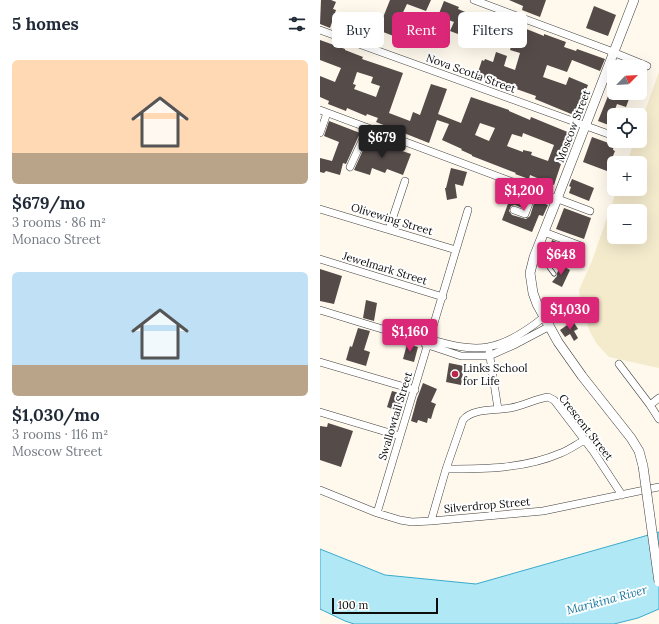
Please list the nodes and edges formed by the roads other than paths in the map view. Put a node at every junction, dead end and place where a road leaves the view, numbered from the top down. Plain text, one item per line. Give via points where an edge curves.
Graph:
1 (474, 0) edge
2 (634, 0) edge
3 (320, 30) edge
4 (614, 52) junction
5 (633, 60) edge
6 (323, 112) edge
7 (586, 126) junction
8 (368, 128) junction
9 (320, 133) edge
10 (607, 134) edge
11 (350, 167) dead end
12 (405, 181) dead end
13 (534, 190) junction
14 (557, 199) junction
15 (320, 209) edge
16 (468, 210) dead end
17 (514, 210) dead end
18 (590, 211) dead end
19 (390, 229) junction
20 (544, 232) junction
21 (581, 246) dead end
22 (456, 250) junction
23 (536, 250) junction
24 (320, 259) edge
25 (554, 274) dead end
26 (443, 297) junction
27 (320, 310) edge
28 (544, 317) junction
29 (550, 326) junction
30 (429, 342) junction
31 (488, 347) junction
32 (462, 348) junction
33 (461, 356) junction
34 (489, 356) junction
35 (320, 362) edge
36 (619, 364) dead end
37 (415, 390) junction
38 (659, 398) edge
39 (650, 405) junction
40 (498, 409) junction
41 (320, 412) edge
42 (659, 419) edge
43 (400, 436) junction
44 (585, 440) junction
45 (446, 469) junction
46 (659, 487) edge
47 (320, 490) edge
48 (622, 495) junction
49 (378, 513) junction
50 (431, 521) junction
51 (659, 582) edge

1 - 4 street
2 - 4 street, Moscow Street
3 - 7 street, Nova Scotia Street
4 - 5 street
4 - 7 street, Moscow Street
6 - 8 street
6 - 9 street
7 - 10 street, Nova Scotia Street
7 - 14 street, Moscow Street
8 - 11 street
8 - 13 street
12 - 19 street
13 - 14 street
13 - 17 street via 525,214
14 - 18 street
14 - 20 street, Moscow Street
15 - 19 street, Olivewing Street
16 - 22 street, Swallowtail Street
19 - 22 street, Olivewing Street
20 - 21 street
20 - 23 street, Moscow Street
22 - 26 street, Swallowtail Street
23 - 25 lane
23 - 28 street, Moscow Street via 531,264 531,282 537,304
24 - 26 street, Jewelmark Street
26 - 30 street, Swallowtail Street
27 - 30 street
28 - 29 street, Moscow Street
28 - 31 street via 502,344
29 - 34 street
29 - 51 street, Moscow Street, bridge via 582,376 631,438 638,451 643,466
30 - 32 street
30 - 33 street
30 - 37 street, Swallowtail Street
31 - 32 street
31 - 34 street
32 - 33 street
33 - 34 street
34 - 40 street
35 - 37 street
36 - 39 street
37 - 43 street, Swallowtail Street
38 - 39 street
39 - 42 street
40 - 44 street, Crescent Street via 548,397 554,400
40 - 45 street, Crescent Street via 466,416
41 - 43 street
43 - 49 street, Swallowtail Street
44 - 45 street via 561,453 515,467
44 - 48 street, Crescent Street
45 - 50 street, Crescent Street
46 - 48 street, Silverdrop Street
47 - 49 street, Silverdrop Street
48 - 50 street, Silverdrop Street via 542,511
49 - 50 street, Silverdrop Street via 406,521

